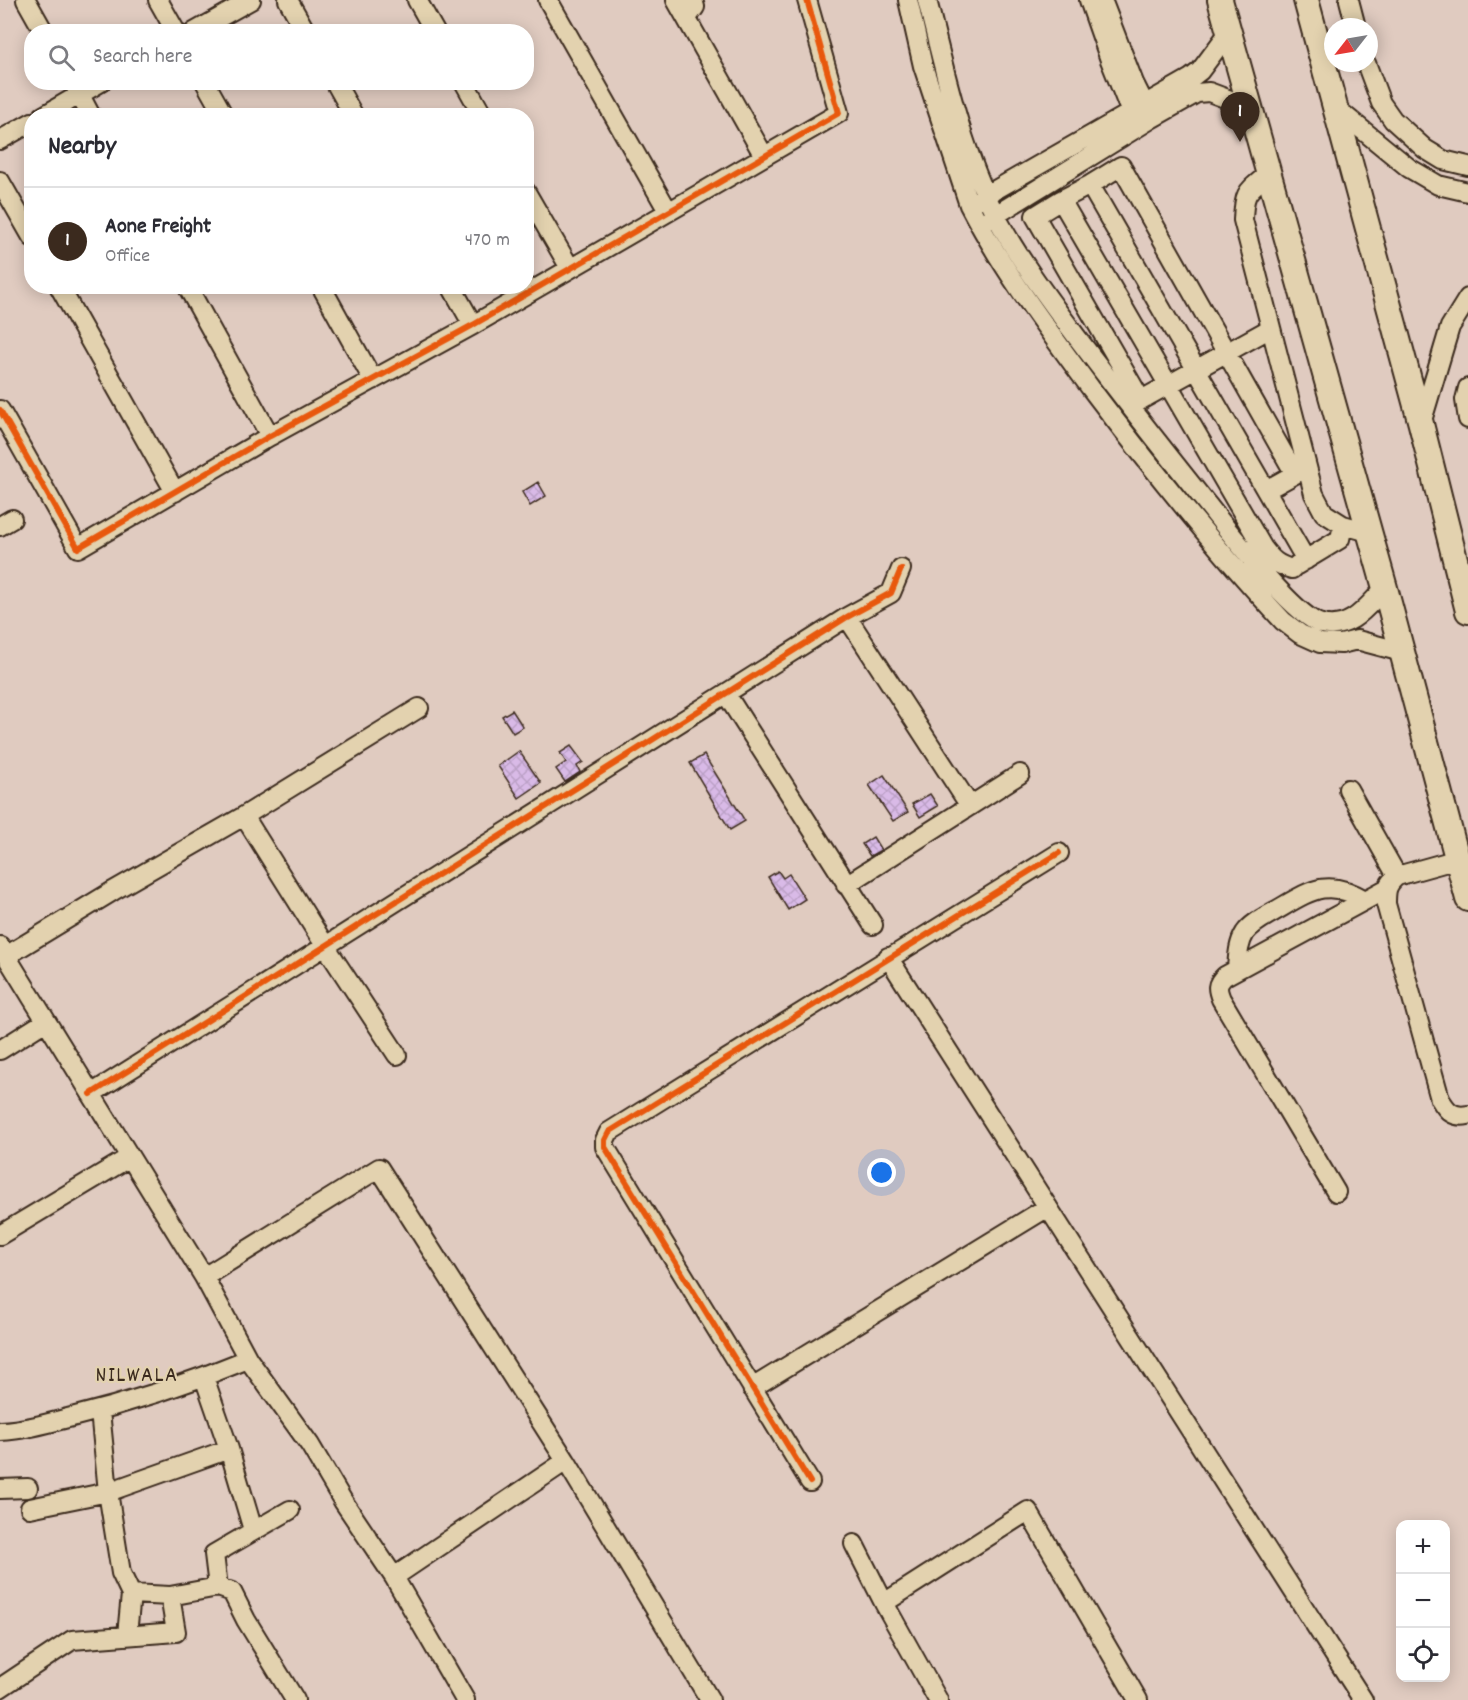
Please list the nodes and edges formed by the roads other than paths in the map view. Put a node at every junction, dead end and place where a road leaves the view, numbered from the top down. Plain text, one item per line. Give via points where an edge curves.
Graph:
1 (26, 0) edge
2 (158, 0) edge
3 (251, 0) edge
4 (288, 0) edge
5 (417, 0) edge
6 (548, 0) edge
7 (676, 0) edge
8 (693, 0) edge
9 (807, 0) edge
10 (908, 0) edge
11 (927, 0) edge
12 (1089, 0) edge
13 (1102, 0) edge
14 (1220, 0) edge
15 (1306, 0) edge
16 (1349, 0) edge
17 (687, 18) junction
18 (1354, 18) edge
19 (40, 24) edge
20 (172, 24) edge
21 (208, 24) edge
22 (302, 24) edge
23 (430, 24) edge
24 (1229, 32) junction
25 (1369, 72) edge
26 (74, 90) edge
27 (77, 90) edge
28 (209, 90) edge
29 (339, 90) edge
30 (468, 90) edge
31 (1249, 107) junction
32 (52, 108) edge
33 (87, 108) edge
34 (220, 108) edge
35 (350, 108) edge
36 (479, 108) edge
37 (1337, 108) junction
38 (1141, 116) junction
39 (24, 126) edge
40 (0, 140) edge
41 (765, 156) junction
42 (1468, 166) edge
43 (1268, 174) junction
44 (0, 180) edge
45 (1090, 185) junction
46 (1468, 192) edge
47 (987, 196) junction
48 (1061, 200) junction
49 (969, 205) junction
50 (534, 206) edge
51 (668, 211) junction
52 (995, 215) junction
53 (24, 223) edge
54 (979, 225) junction
55 (570, 268) junction
56 (534, 289) edge
57 (64, 294) edge
58 (191, 294) edge
59 (326, 294) edge
60 (456, 294) edge
61 (526, 294) edge
62 (1468, 298) edge
63 (473, 325) junction
64 (1271, 328) junction
65 (1226, 353) junction
66 (1196, 369) junction
67 (374, 380) junction
68 (1169, 384) junction
69 (1468, 388) edge
70 (1136, 404) junction
71 (0, 410) edge
72 (1468, 419) edge
73 (1421, 424) junction
74 (270, 436) junction
75 (1301, 472) junction
76 (1266, 490) junction
77 (175, 492) junction
78 (1342, 525) junction
79 (1369, 532) junction
80 (1299, 564) junction
81 (901, 569) dead end
82 (1274, 585) junction
83 (1385, 588) junction
84 (1468, 611) edge
85 (847, 617) junction
86 (1402, 652) junction
87 (726, 694) junction
88 (419, 708) dead end
89 (1020, 774) dead end
90 (1348, 789) dead end
91 (970, 806) junction
92 (244, 816) junction
93 (1059, 853) dead end
94 (1458, 859) junction
95 (1391, 883) junction
96 (846, 885) junction
97 (1468, 899) edge
98 (1365, 900) junction
99 (873, 925) dead end
100 (326, 947) junction
101 (3, 951) edge
102 (888, 957) junction
103 (1237, 969) junction
104 (46, 1021) junction
105 (0, 1050) edge
106 (397, 1055) dead end
107 (91, 1094) junction
108 (1468, 1115) edge
109 (130, 1157) junction
110 (1336, 1192) dead end
111 (1048, 1207) junction
112 (0, 1235) edge
113 (204, 1277) junction
114 (248, 1359) junction
115 (204, 1377) junction
116 (752, 1388) junction
117 (100, 1411) junction
118 (0, 1431) edge
119 (229, 1449) junction
120 (566, 1461) junction
121 (810, 1482) dead end
122 (28, 1488) dead end
123 (0, 1489) edge
124 (108, 1492) junction
125 (30, 1508) dead end
126 (290, 1510) dead end
127 (253, 1530) junction
128 (854, 1544) dead end
129 (394, 1577) junction
130 (218, 1587) junction
131 (131, 1594) junction
132 (170, 1596) junction
133 (884, 1603) junction
134 (128, 1635) junction
135 (0, 1688) edge
136 (295, 1700) edge
137 (465, 1700) edge
138 (710, 1700) edge
139 (938, 1700) edge
140 (1138, 1700) edge
141 (1363, 1700) edge

1 - 19 street
2 - 20 street
3 - 21 street
4 - 22 street
5 - 23 street
6 - 51 street
7 - 17 street
8 - 17 street via 695,7
9 - 41 street via 839,113
10 - 49 street via 923,66
11 - 47 street via 950,92
12 - 38 street
13 - 38 street via 1134,83
14 - 24 main road
15 - 37 main road
16 - 18 street
17 - 41 street
24 - 31 main road
24 - 38 street via 1200,71
25 - 42 street via 1381,103 1393,120 1425,149 1443,160
26 - 32 street
27 - 33 street
28 - 34 street
29 - 35 street
30 - 36 street
31 - 38 street via 1209,92 1197,93
31 - 43 main road
37 - 46 street via 1409,168 1438,185
37 - 73 main road
38 - 47 street
38 - 52 street
39 - 40 street
41 - 51 street
43 - 64 street via 1247,191 1243,219
43 - 79 main road
44 - 53 street
45 - 48 street
45 - 65 street via 1121,166
45 - 66 street
47 - 49 street
47 - 52 street
48 - 68 street
48 - 70 street via 1035,216
49 - 54 street
50 - 55 street
51 - 55 street
52 - 54 street
52 - 70 street via 1054,306
54 - 86 street via 1033,311 1115,420 1283,621 1320,643 1356,640
55 - 56 street
57 - 77 street
58 - 74 street
59 - 67 street
60 - 63 street
61 - 63 street
62 - 73 street via 1450,327
63 - 67 street
64 - 65 street
64 - 75 street
65 - 66 street
65 - 75 street
66 - 68 street
66 - 76 street
67 - 74 street
68 - 70 street
68 - 80 street via 1272,561 1280,566
69 - 72 street
70 - 82 street
71 - 77 street via 78,548
73 - 84 main road
74 - 77 street
75 - 76 street
75 - 78 street via 1324,513
76 - 80 street
78 - 79 street
78 - 80 street via 1340,538
79 - 83 main road
80 - 82 street
81 - 85 street via 891,593
82 - 83 street via 1305,615 1333,626 1354,619
83 - 86 main road
85 - 87 street
85 - 91 street
86 - 94 main road
87 - 96 street
87 - 100 street
88 - 92 street
89 - 91 street
90 - 95 street
91 - 96 street
92 - 100 street
92 - 101 street
93 - 102 street
94 - 95 street
94 - 97 main road
95 - 98 street
95 - 108 street via 1386,904 1440,1099 1453,1115
96 - 99 street
98 - 103 street
98 - 103 street via 1340,889 1307,893 1257,921 1246,932
100 - 106 street
100 - 107 street
101 - 104 street
102 - 111 street
102 - 116 street via 609,1132 605,1140 605,1148
103 - 110 street via 1219,981 1221,999
104 - 105 street
104 - 107 street
107 - 109 street
109 - 112 street
109 - 113 street
111 - 116 street
111 - 141 street
113 - 114 street
113 - 120 street via 379,1168
114 - 115 street
114 - 129 street via 310,1446
115 - 117 street
115 - 119 street
116 - 121 street
117 - 118 street
117 - 124 street
119 - 124 street
119 - 127 street
120 - 129 street
120 - 138 street
122 - 123 street
124 - 125 street
124 - 131 street via 121,1574
126 - 127 street
127 - 130 street via 214,1554
128 - 133 street
129 - 137 street
130 - 132 street
130 - 136 street via 232,1592
131 - 132 street
131 - 134 street
132 - 134 street via 176,1632
133 - 139 street
133 - 140 street via 1028,1510
134 - 135 street via 72,1640

